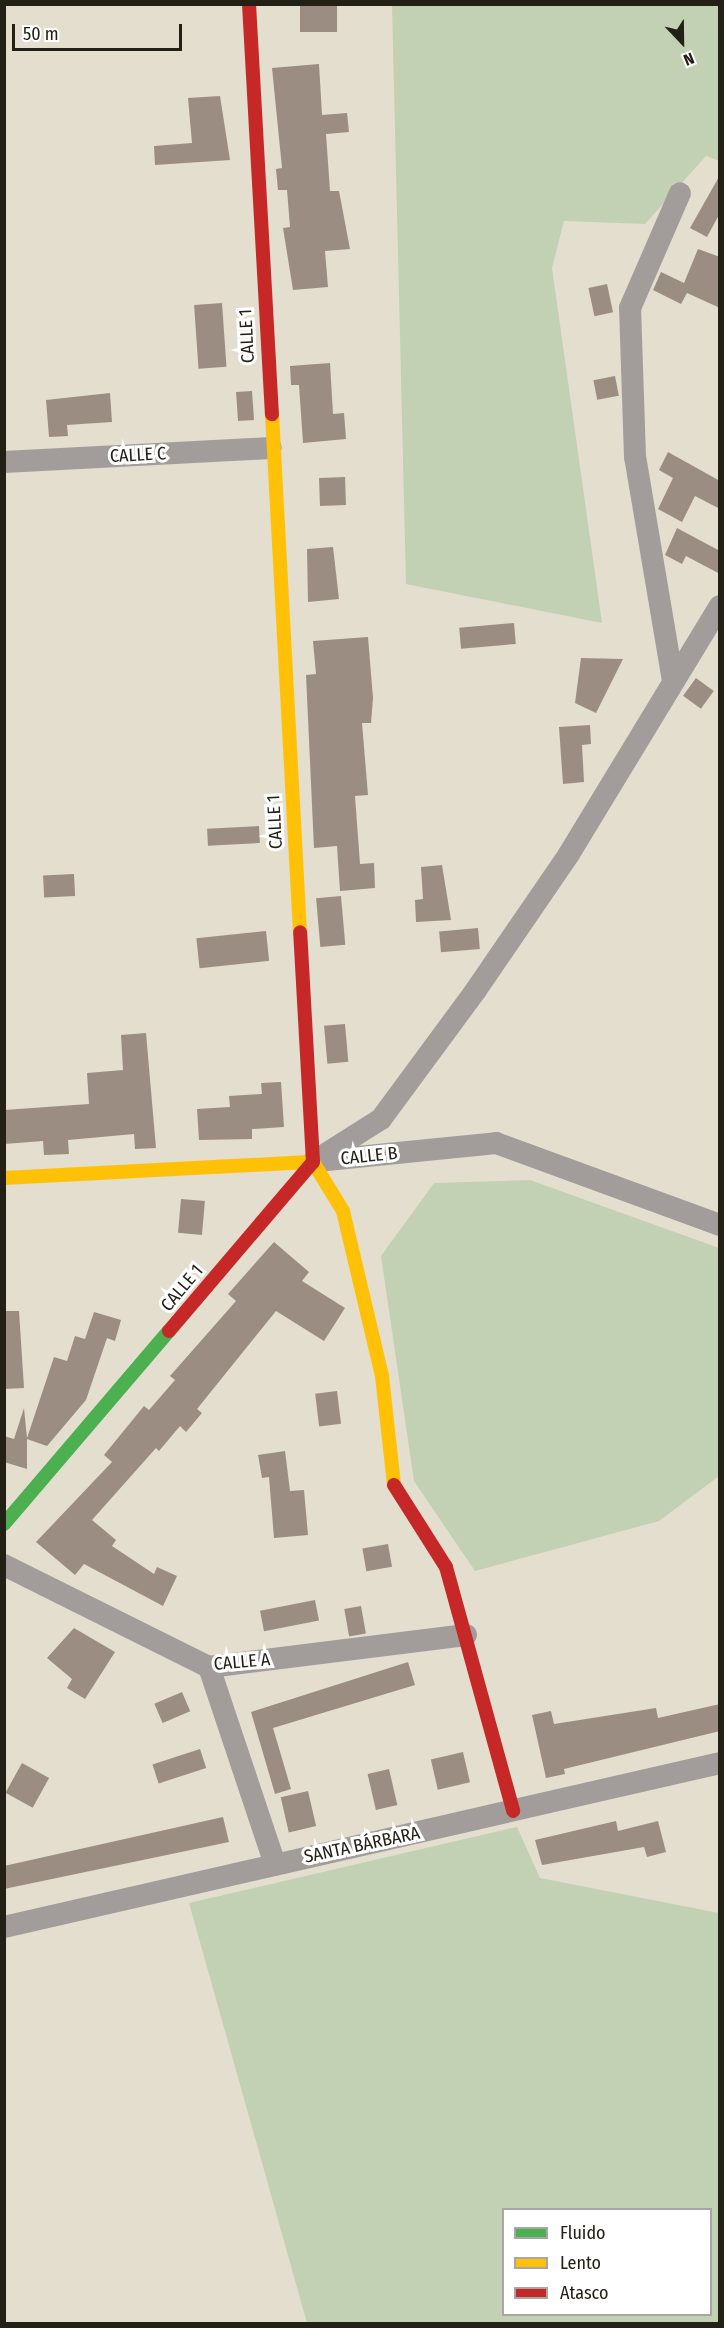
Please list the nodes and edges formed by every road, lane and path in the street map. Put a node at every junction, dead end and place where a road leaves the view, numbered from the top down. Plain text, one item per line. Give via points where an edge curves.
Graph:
1 (249, 4) edge
2 (680, 193) dead end
3 (271, 448) junction
4 (4, 462) edge
5 (720, 606) edge
6 (673, 681) junction
7 (312, 1162) junction
8 (4, 1178) edge
9 (720, 1225) edge
10 (4, 1524) edge
11 (4, 1565) edge
12 (466, 1635) junction
13 (209, 1667) junction
14 (720, 1763) edge
15 (513, 1811) junction
16 (275, 1864) junction
17 (4, 1927) edge

1 - 3 street, CALLE 1
2 - 6 street via 630,308 635,457
3 - 4 street, CALLE C
3 - 7 street, CALLE 1
5 - 6 street
6 - 7 street via 569,854 381,1119
7 - 8 street, CALLE B
7 - 9 street, CALLE B via 496,1143
7 - 10 street, CALLE 1
7 - 12 street via 343,1211 382,1376 395,1491 446,1567
11 - 13 street, CALLE A
12 - 13 street, CALLE A
12 - 15 street
13 - 16 street
14 - 15 street, SANTA BÁRBARA
15 - 16 street, SANTA BÁRBARA
16 - 17 street, SANTA BÁRBARA

